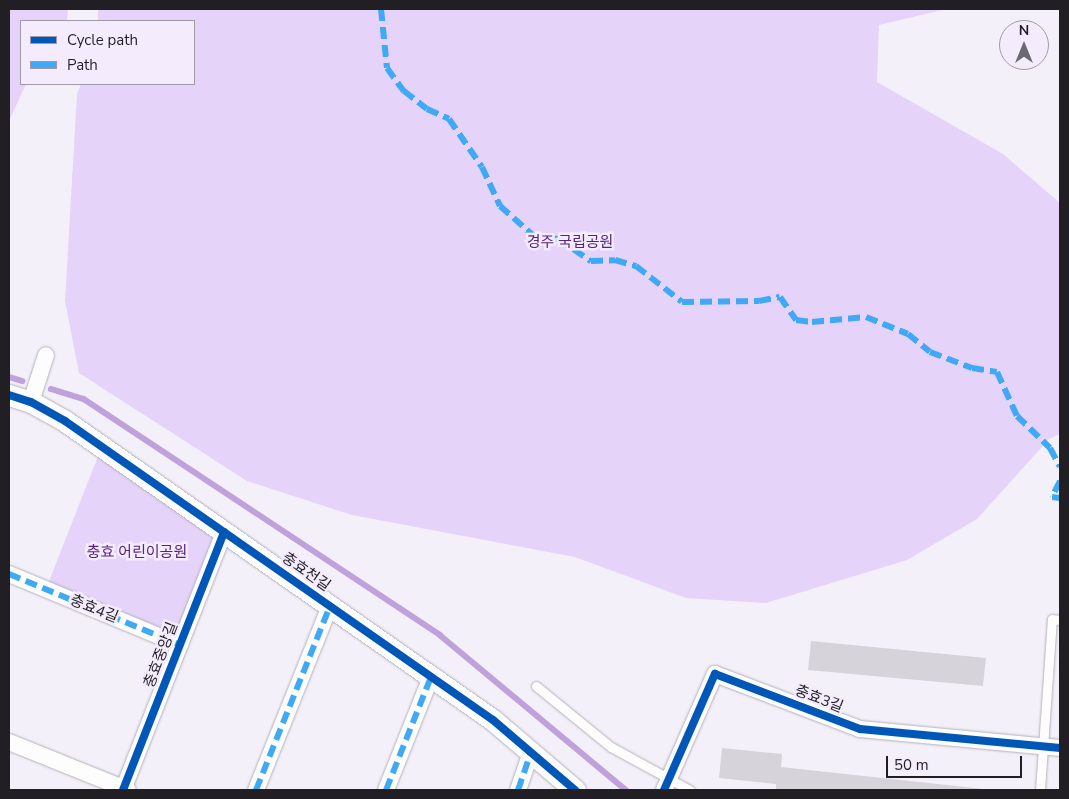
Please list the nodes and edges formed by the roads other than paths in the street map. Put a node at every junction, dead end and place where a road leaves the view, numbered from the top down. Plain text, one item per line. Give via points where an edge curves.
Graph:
1 (46, 355) dead end
2 (9, 395) edge
3 (31, 402) junction
4 (224, 532) junction
5 (9, 574) edge
6 (330, 606) junction
7 (1056, 620) edge
8 (180, 645) junction
9 (431, 677) junction
10 (536, 686) dead end
11 (9, 742) edge
12 (1042, 747) junction
13 (1060, 748) edge
14 (531, 753) junction
15 (666, 786) edge
16 (125, 790) edge
17 (256, 790) edge
18 (386, 790) edge
19 (518, 790) edge
20 (575, 790) edge
21 (690, 790) edge
22 (1040, 790) edge

1 - 3 street
2 - 3 street, 충효천길
3 - 4 street, 충효천길 via 65,421
4 - 6 street, 충효천길
4 - 8 street, 충효중앙길
5 - 8 street, 충효4길
6 - 9 street, 충효천길
6 - 17 street
7 - 12 lane
8 - 16 street, 충효중앙길
9 - 14 street, 충효천길 via 493,720
9 - 18 street
10 - 15 lane via 611,747
11 - 16 street, 충효중앙길
12 - 13 street
12 - 15 street, 충효3길 via 860,729 715,674
12 - 22 lane
14 - 19 street
14 - 20 street, 충효천길
15 - 21 lane

